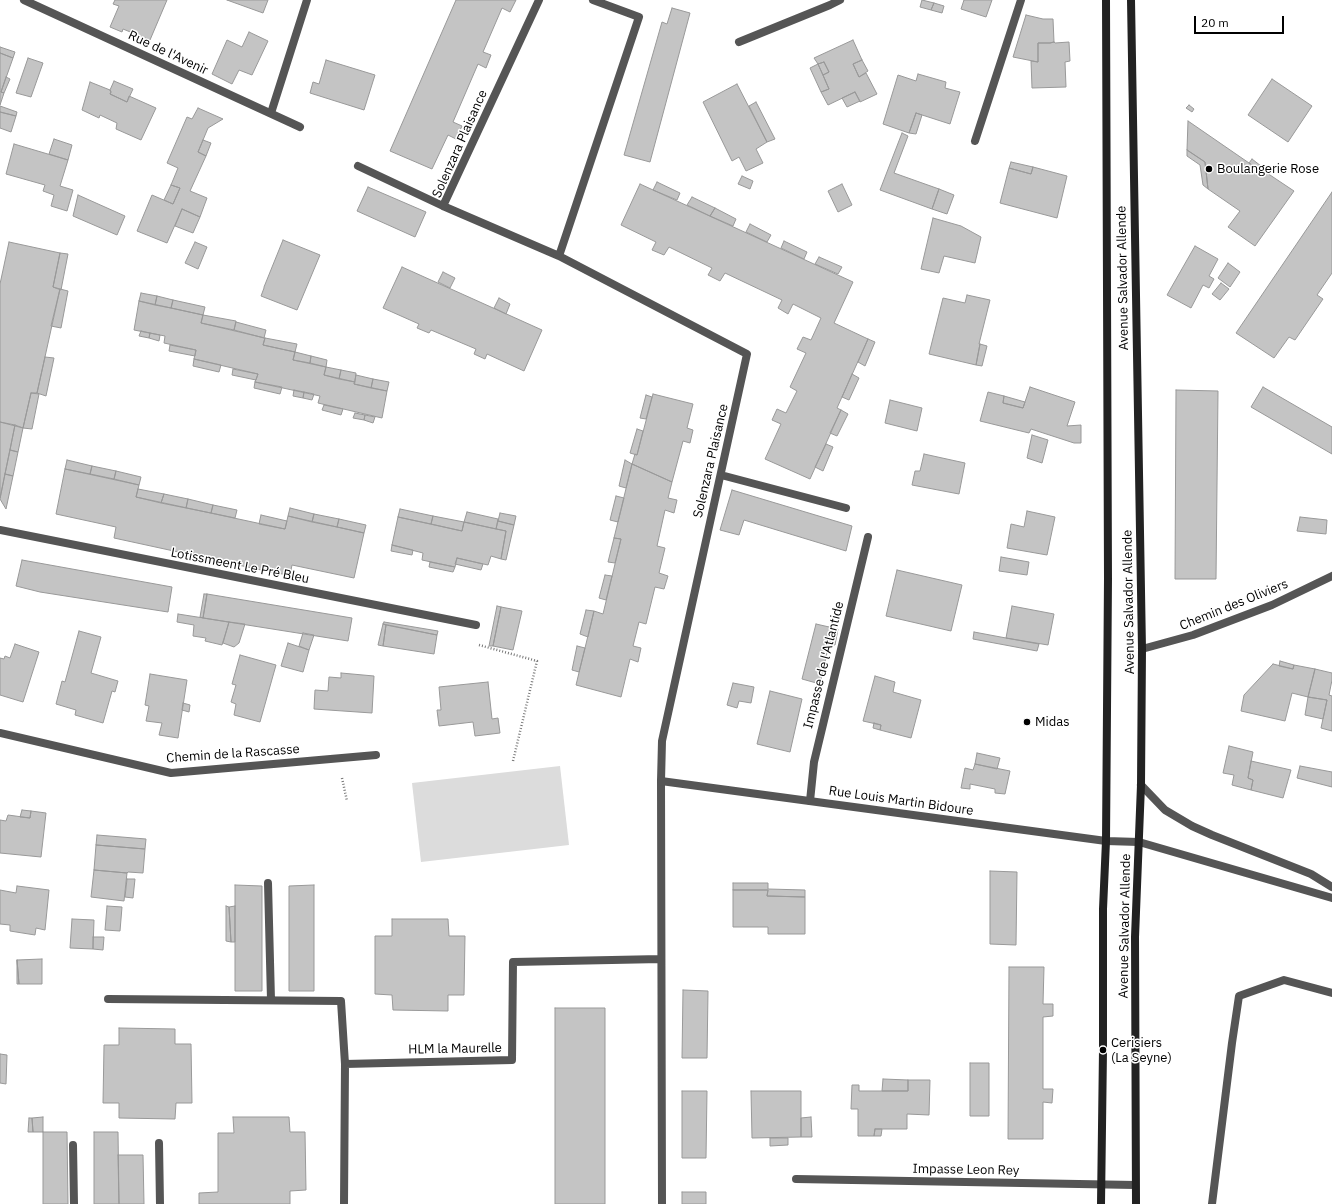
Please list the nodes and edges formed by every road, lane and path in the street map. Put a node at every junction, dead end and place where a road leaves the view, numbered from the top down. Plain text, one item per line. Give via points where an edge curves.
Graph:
1 (24, 0) edge
2 (307, 0) edge
3 (539, 0) edge
4 (593, 0) edge
5 (840, 0) edge
6 (1021, 0) edge
7 (1106, 0) edge
8 (1131, 0) edge
9 (739, 42) dead end
10 (271, 113) junction
11 (300, 127) dead end
12 (975, 141) dead end
13 (358, 166) dead end
14 (443, 206) junction
15 (559, 256) junction
16 (721, 475) junction
17 (846, 508) dead end
18 (0, 530) edge
19 (868, 536) dead end
20 (1332, 576) edge
21 (476, 625) joint
22 (1142, 649) junction
23 (0, 733) edge
24 (376, 755) dead end
25 (513, 762) dead end
26 (661, 781) junction
27 (1141, 785) junction
28 (810, 801) junction
29 (1106, 841) junction
30 (1139, 842) junction
31 (268, 883) dead end
32 (1332, 887) edge
33 (1332, 898) edge
34 (661, 959) junction
35 (1332, 993) edge
36 (108, 999) dead end
37 (271, 1000) junction
38 (345, 1064) junction
39 (159, 1143) dead end
40 (73, 1145) dead end
41 (796, 1179) dead end
42 (1102, 1184) junction
43 (1135, 1185) junction
44 (74, 1204) edge
45 (160, 1204) edge
46 (344, 1204) edge
47 (662, 1204) edge
48 (1101, 1204) edge
49 (1136, 1204) edge
50 (1212, 1204) edge

1 - 10 street, Rue de l'Avenir
2 - 10 street
3 - 14 street, Solenzara Plaisance
4 - 15 street via 639,17
5 - 9 street
6 - 12 street
7 - 29 main road, Avenue Salvador Allende
8 - 22 main road, Avenue Salvador Allende
10 - 11 street, Rue de l'Avenir
13 - 14 street
14 - 15 street, Solenzara Plaisance
15 - 16 street, Solenzara Plaisance via 747,354
16 - 17 street
16 - 26 street, Solenzara Plaisance via 662,741
18 - 21 street, Lotissmeent Le Pré Bleu
19 - 28 street, Impasse de l'Atlantide via 814,762
20 - 22 street, Chemin des Oliviers via 1264,608 1193,635
21 - 25 path via 479,644 537,661
22 - 27 main road, Avenue Salvador Allende
23 - 24 street, Chemin de la Rascasse via 171,773
26 - 28 street, Rue Louis Martin Bidoure
26 - 34 street
27 - 30 main road, Avenue Salvador Allende
27 - 32 street via 1165,810 1192,826 1311,874
28 - 29 street, Rue Louis Martin Bidoure
29 - 30 street, Rue Louis Martin Bidoure
29 - 42 main road, Avenue Salvador Allende via 1103,909
30 - 33 street, Rue Louis Martin Bidoure
30 - 43 main road, Avenue Salvador Allende via 1135,938
31 - 37 street
34 - 38 street, HLM la Maurelle via 513,962 512,1060
34 - 47 street
35 - 50 street via 1284,980 1239,996
36 - 37 street
37 - 38 street via 341,1001
38 - 46 street
39 - 45 street
40 - 44 street
41 - 42 street, Impasse Leon Rey
42 - 43 street, Impasse Leon Rey
42 - 48 main road, Avenue Salvador Allende
43 - 49 main road, Avenue Salvador Allende

